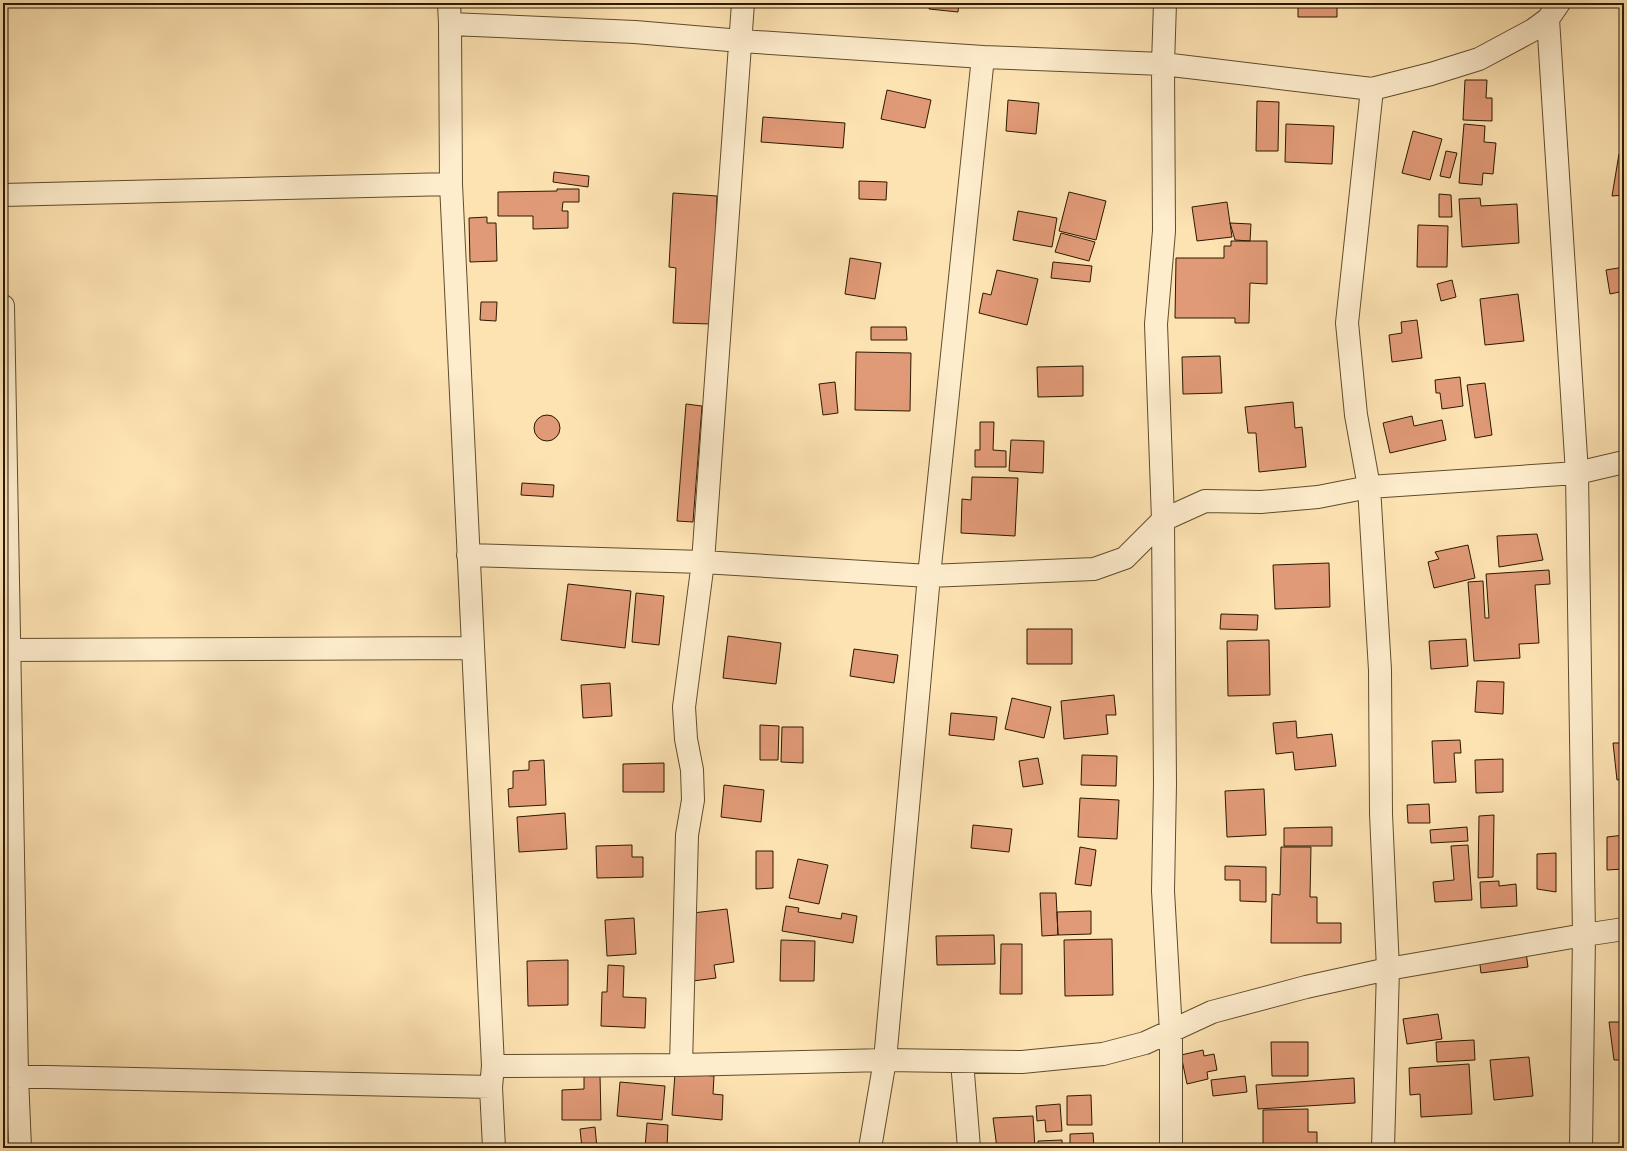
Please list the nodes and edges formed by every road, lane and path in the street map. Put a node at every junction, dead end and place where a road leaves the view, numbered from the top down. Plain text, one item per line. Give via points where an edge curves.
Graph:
1 (449, 3) edge
2 (743, 3) edge
3 (1164, 3) edge
4 (1554, 11) edge
5 (450, 24) junction
6 (741, 41) junction
7 (983, 57) junction
8 (1163, 64) junction
9 (1372, 89) junction
10 (451, 184) junction
11 (3, 195) edge
12 (3, 306) edge
13 (1624, 462) edge
14 (1577, 473) junction
15 (1369, 487) junction
16 (1163, 520) junction
17 (468, 555) junction
18 (703, 562) junction
19 (929, 576) junction
20 (472, 648) junction
21 (6, 650) edge
22 (1624, 929) edge
23 (1584, 935) junction
24 (1388, 969) junction
25 (1171, 1032) junction
26 (885, 1060) junction
27 (962, 1061) junction
28 (681, 1065) junction
29 (493, 1066) junction
30 (10, 1076) edge
31 (491, 1087) junction
32 (20, 1148) edge
33 (494, 1148) edge
34 (870, 1148) edge
35 (968, 1148) edge
36 (1171, 1148) edge
37 (1383, 1148) edge
38 (1581, 1148) edge

1 - 5 street
2 - 6 street
3 - 8 street
4 - 9 street via 1533,30 1479,59
4 - 14 street
5 - 6 street via 635,32
5 - 10 street
6 - 7 street
6 - 18 street
7 - 8 street
7 - 19 street
8 - 9 street
8 - 16 street via 1164,231 1156,324
9 - 15 street via 1347,323 1356,415
10 - 11 street
10 - 17 street
12 - 21 street
13 - 14 street
14 - 15 street
14 - 23 street
15 - 16 street via 1318,497 1261,502 1205,501
15 - 24 street via 1380,670 1381,814
16 - 19 street via 1125,558 1094,569
16 - 25 street via 1163,891
17 - 18 street
17 - 20 street
18 - 19 street
18 - 28 street via 684,707 694,800 687,843
19 - 26 street
20 - 21 street
20 - 29 street
21 - 30 street
22 - 23 street
23 - 24 street
23 - 38 street
24 - 25 street via 1212,1012
24 - 37 street
25 - 27 street via 1145,1043 1103,1054 1022,1062
25 - 36 street
26 - 27 street
26 - 28 street
26 - 34 street
27 - 35 street
28 - 29 street
29 - 31 street
30 - 31 street
30 - 32 street
31 - 33 street

